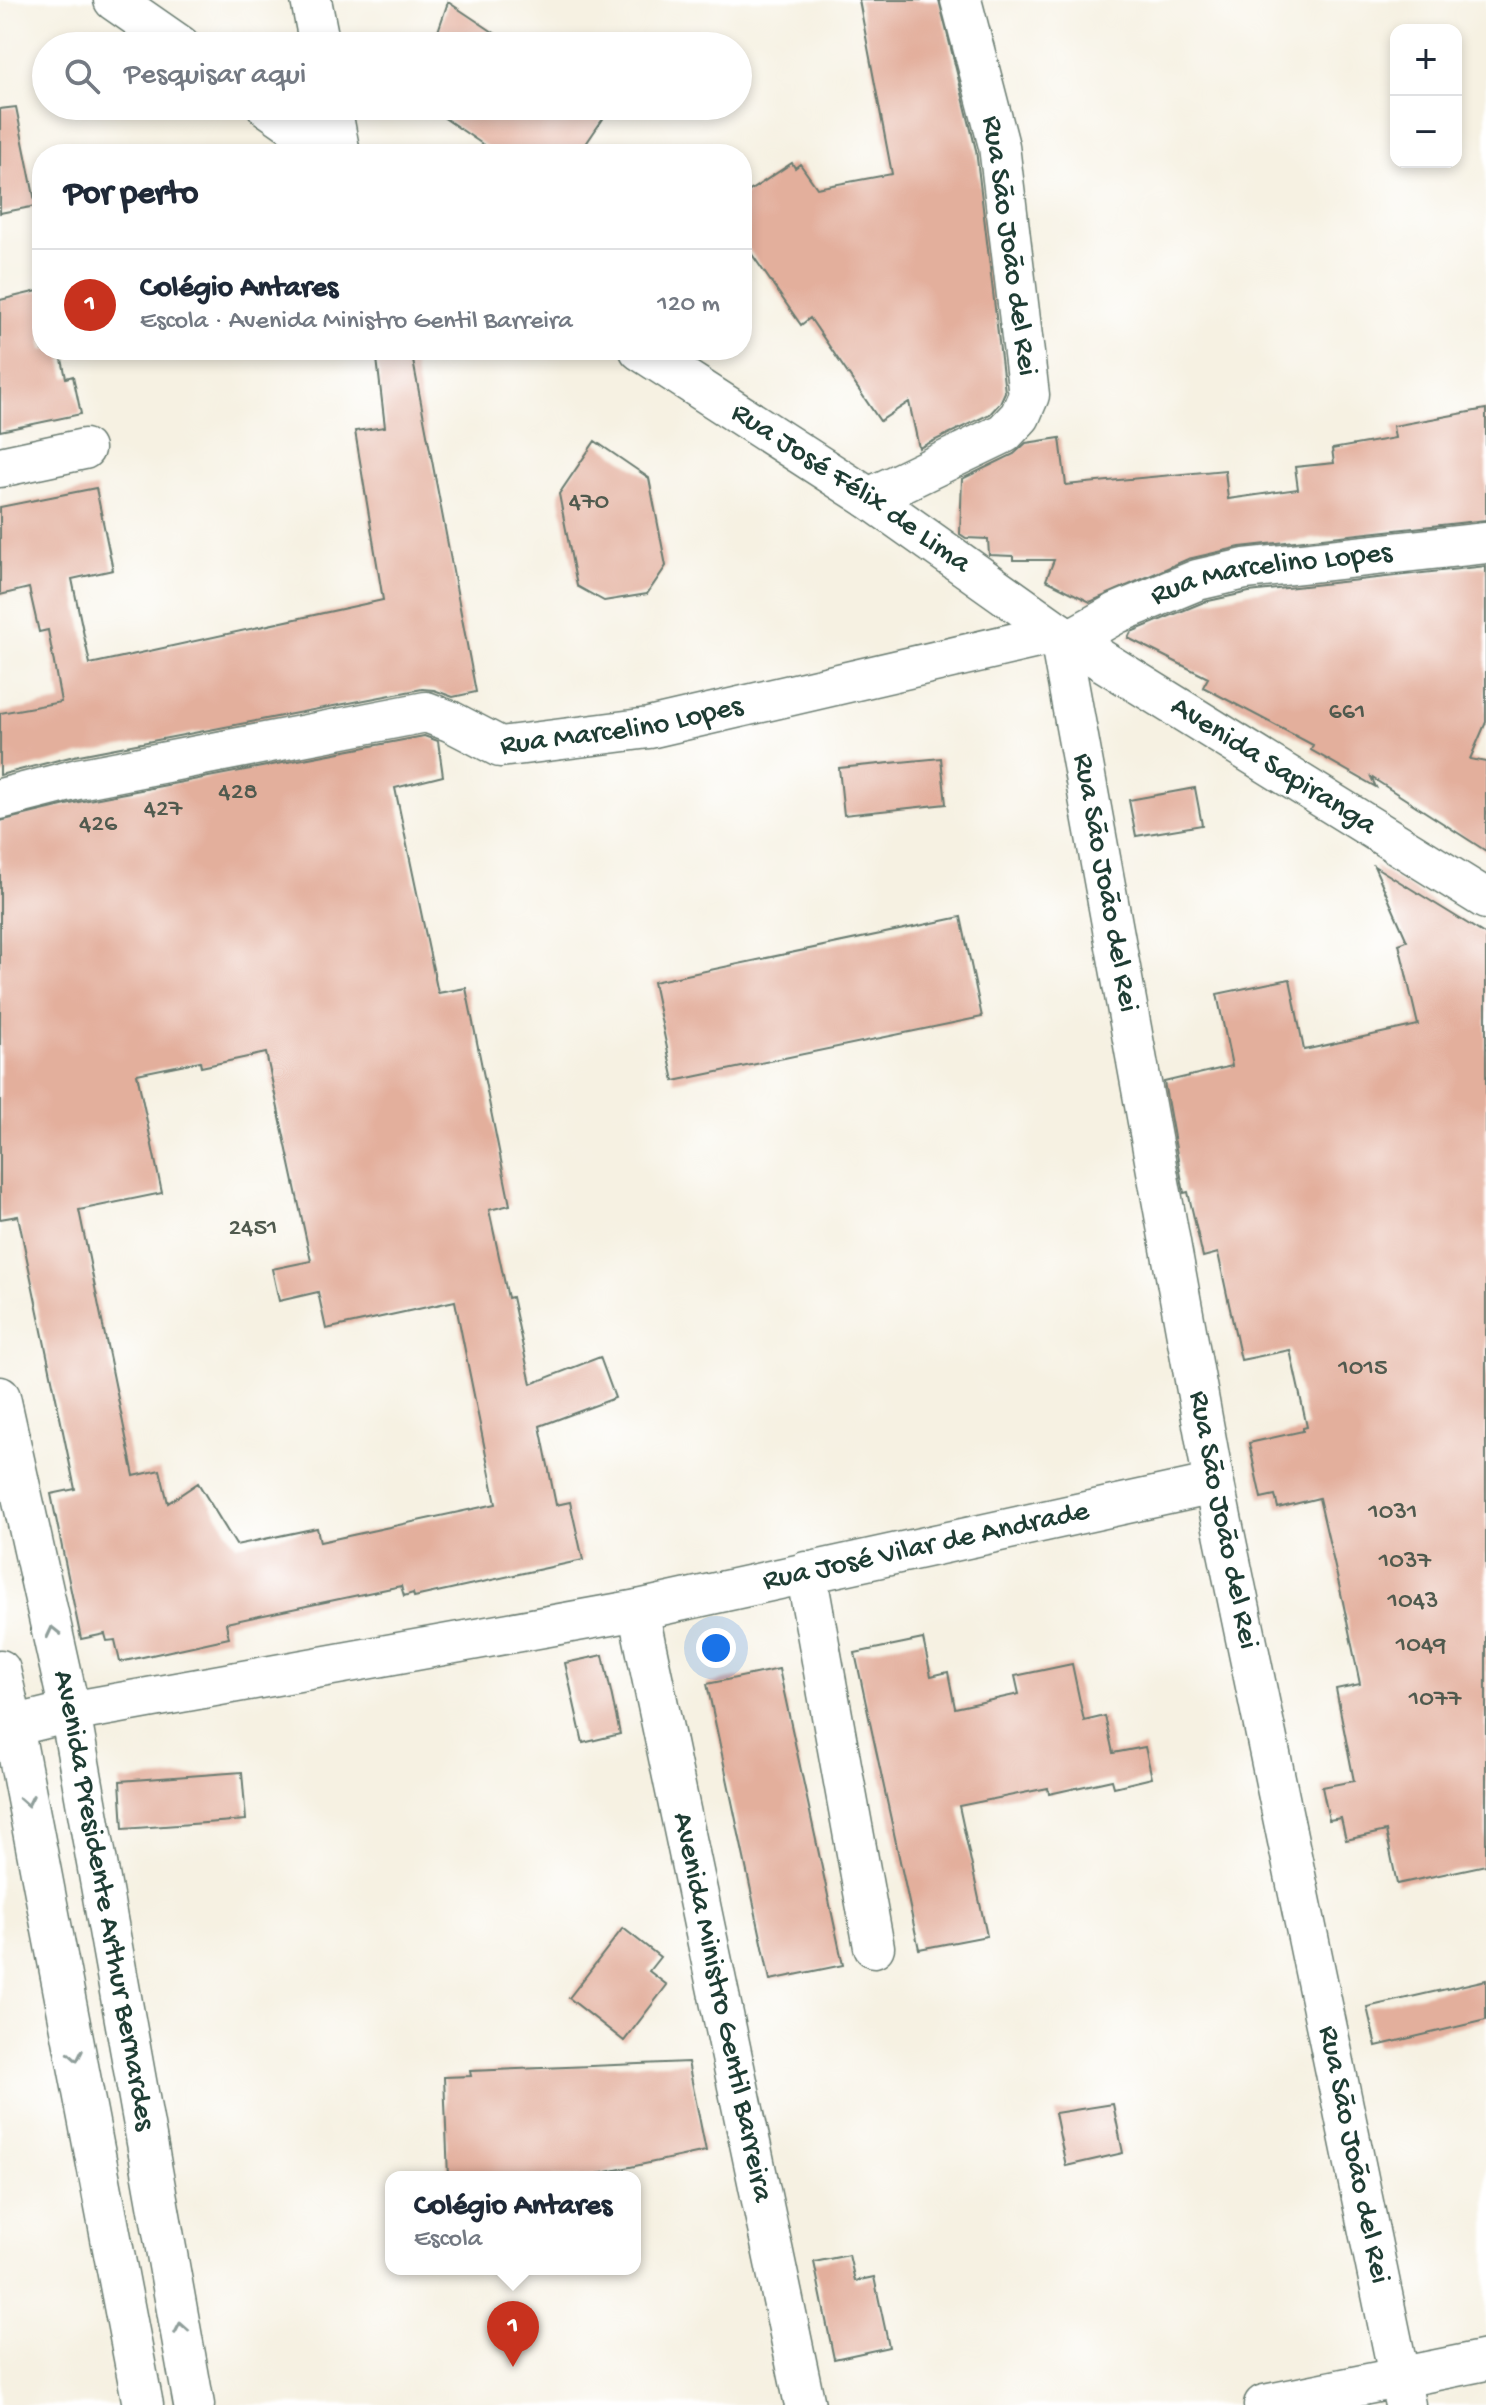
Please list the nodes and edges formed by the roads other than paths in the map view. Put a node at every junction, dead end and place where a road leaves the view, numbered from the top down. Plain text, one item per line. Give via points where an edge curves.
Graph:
1 (114, 0) edge
2 (311, 0) edge
3 (961, 0) edge
4 (160, 32) edge
5 (317, 32) edge
6 (288, 120) edge
7 (333, 120) edge
8 (323, 144) edge
9 (337, 144) edge
10 (655, 360) edge
11 (84, 449) dead end
12 (0, 467) edge
13 (869, 498) junction
14 (1486, 543) edge
15 (1064, 636) junction
16 (0, 799) edge
17 (1486, 899) edge
18 (0, 1397) edge
19 (1214, 1484) junction
20 (806, 1572) junction
21 (638, 1610) junction
22 (0, 1670) edge
23 (70, 1712) junction
24 (6, 1728) edge
25 (874, 1947) dead end
26 (1486, 2360) edge
27 (1402, 2392) edge
28 (143, 2405) edge
29 (194, 2405) edge
30 (805, 2405) edge
31 (1264, 2405) edge

1 - 4 street
2 - 5 street
3 - 13 street, Rua São João del Rei via 999,146 1029,395 1020,416 1004,433
6 - 8 street
7 - 9 street
10 - 13 street, Rua José Félix de Lima
11 - 12 street
13 - 15 street, Rua José Félix de Lima
14 - 15 street, Rua Marcelino Lopes via 1245,569 1197,580
15 - 16 street, Rua Marcelino Lopes via 649,728 500,747 426,712
15 - 17 street, Avenida Sapiranga
15 - 19 street, Rua São João del Rei
23 -> 18 street, Avenida Presidente Arthur Bernardes
19 - 20 street, Rua José Vilar de Andrade
19 - 27 street, Rua São João del Rei
20 - 21 street, Rua José Vilar de Andrade
20 - 25 street
21 - 23 street, Rua José Vilar de Andrade
21 - 30 street, Avenida Ministro Gentil Barreira
22 - 24 street, Avenida Presidente Arthur Bernardes
23 - 24 street
29 -> 23 street, Avenida Presidente Arthur Bernardes
24 -> 28 street, Avenida Presidente Arthur Bernardes
26 - 27 street
27 - 31 street

